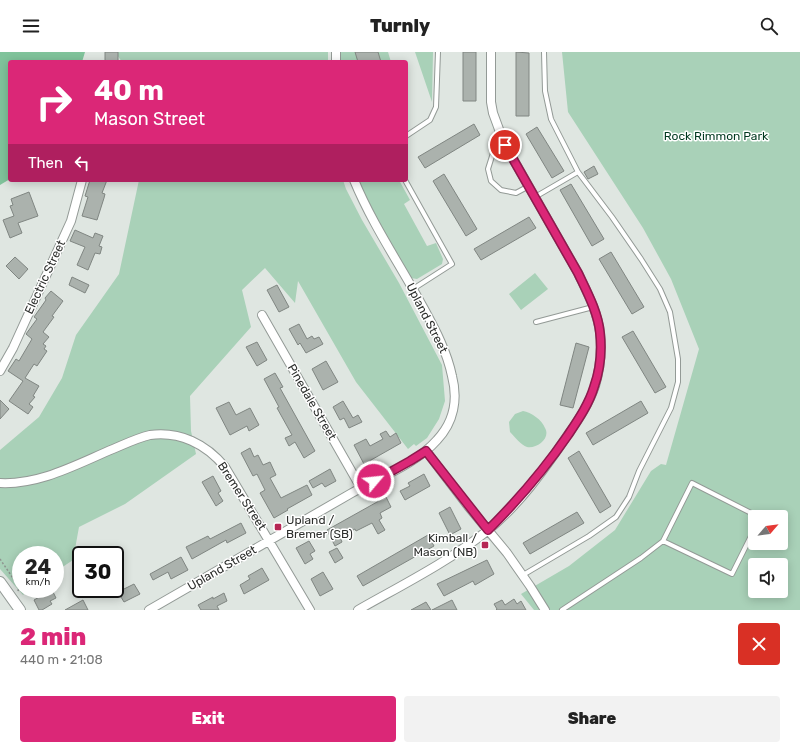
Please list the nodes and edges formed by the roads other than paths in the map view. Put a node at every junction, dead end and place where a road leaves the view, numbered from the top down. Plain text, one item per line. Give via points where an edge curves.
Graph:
1 (438, 52) edge
2 (491, 52) edge
3 (544, 52) edge
4 (408, 135) edge
5 (505, 145) junction
6 (578, 172) junction
7 (81, 182) edge
8 (355, 182) edge
9 (406, 182) edge
10 (529, 186) junction
11 (535, 197) junction
12 (414, 289) junction
13 (593, 306) junction
14 (262, 315) dead end
15 (536, 322) dead end
16 (0, 371) edge
17 (426, 451) junction
18 (0, 483) edge
19 (361, 488) junction
20 (748, 511) edge
21 (488, 530) junction
22 (270, 540) junction
23 (663, 541) junction
24 (748, 542) edge
25 (522, 575) junction
26 (0, 582) edge
27 (20, 610) edge
28 (149, 610) edge
29 (310, 610) edge
30 (358, 610) edge
31 (545, 610) edge
32 (562, 610) edge

1 - 4 lane via 436,107 430,120
2 - 5 street via 491,102
3 - 6 lane via 545,91 549,112
5 - 10 street
5 - 10 lane via 493,153 488,169 491,181 501,190 516,193
6 - 11 lane
6 - 25 lane via 612,217 660,289 670,312 678,359 678,382 671,408 639,471 629,497 616,517
7 - 16 street, Electric Street via 71,220
8 - 12 street, Upland Street via 369,214
9 - 12 lane via 452,264
10 - 11 street
11 - 13 street via 578,273
12 - 17 street, Upland Street via 447,356 454,388 454,410 450,422
13 - 15 lane
13 - 21 street via 600,333 600,350 599,366 591,397 551,460
14 - 19 street, Pinedale Street
17 - 19 street, Upland Street
17 - 21 street
18 - 22 street, Bremer Street via 30,481 51,475 145,437 160,434 182,437 193,440 219,459
19 - 22 street, Upland Street
20 - 23 lane via 692,483
21 - 25 street
21 - 30 street via 446,560
22 - 28 street, Upland Street
22 - 29 street, Bremer Street
23 - 24 lane via 732,574
23 - 32 lane
25 - 31 street
26 - 27 street

